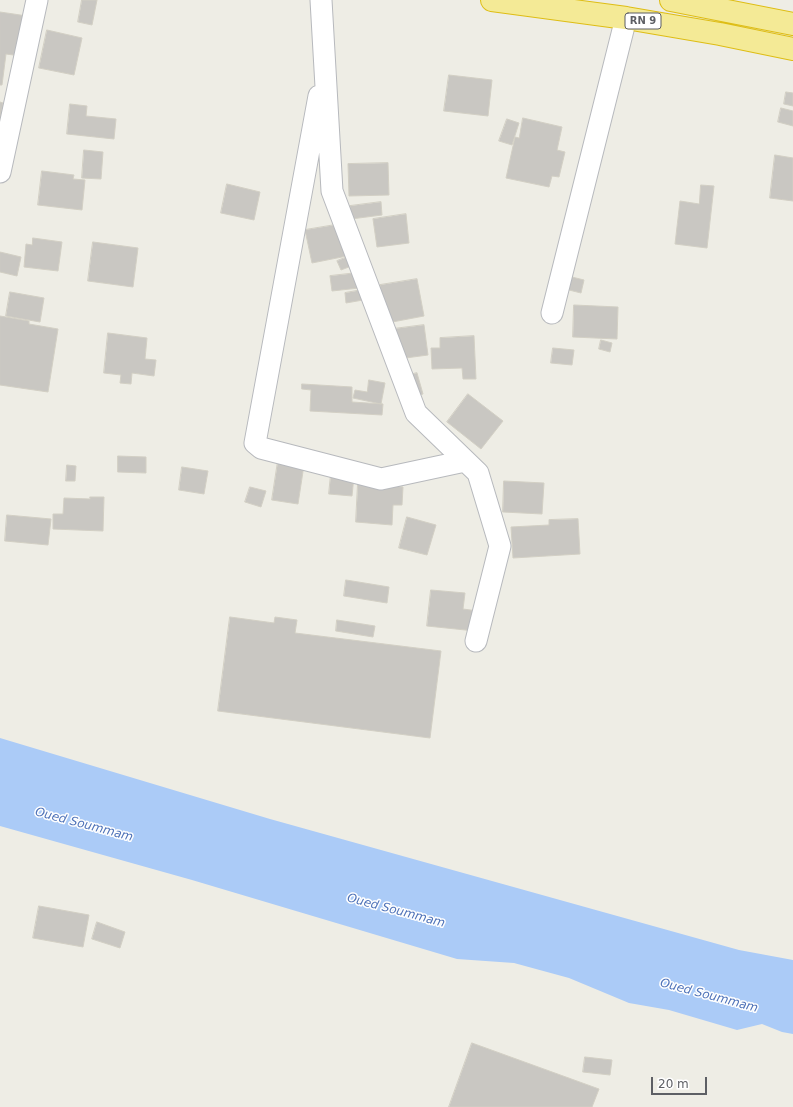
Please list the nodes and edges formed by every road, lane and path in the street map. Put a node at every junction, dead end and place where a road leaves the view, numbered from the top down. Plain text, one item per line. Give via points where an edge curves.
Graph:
1 (37, 0) edge
2 (321, 0) edge
3 (492, 0) edge
4 (680, 1) edge
5 (626, 18) junction
6 (793, 24) edge
7 (793, 49) edge
8 (325, 64) junction
9 (0, 172) edge
10 (552, 313) dead end
11 (464, 460) junction
12 (476, 641) dead end

1 - 9 street
2 - 8 street
3 - 5 highway, RN 9
4 - 6 highway
5 - 7 highway, RN 9
5 - 10 street
8 - 11 street via 332,191 416,413
8 - 11 street via 255,443 261,448 381,479
11 - 12 street via 478,474 500,546

